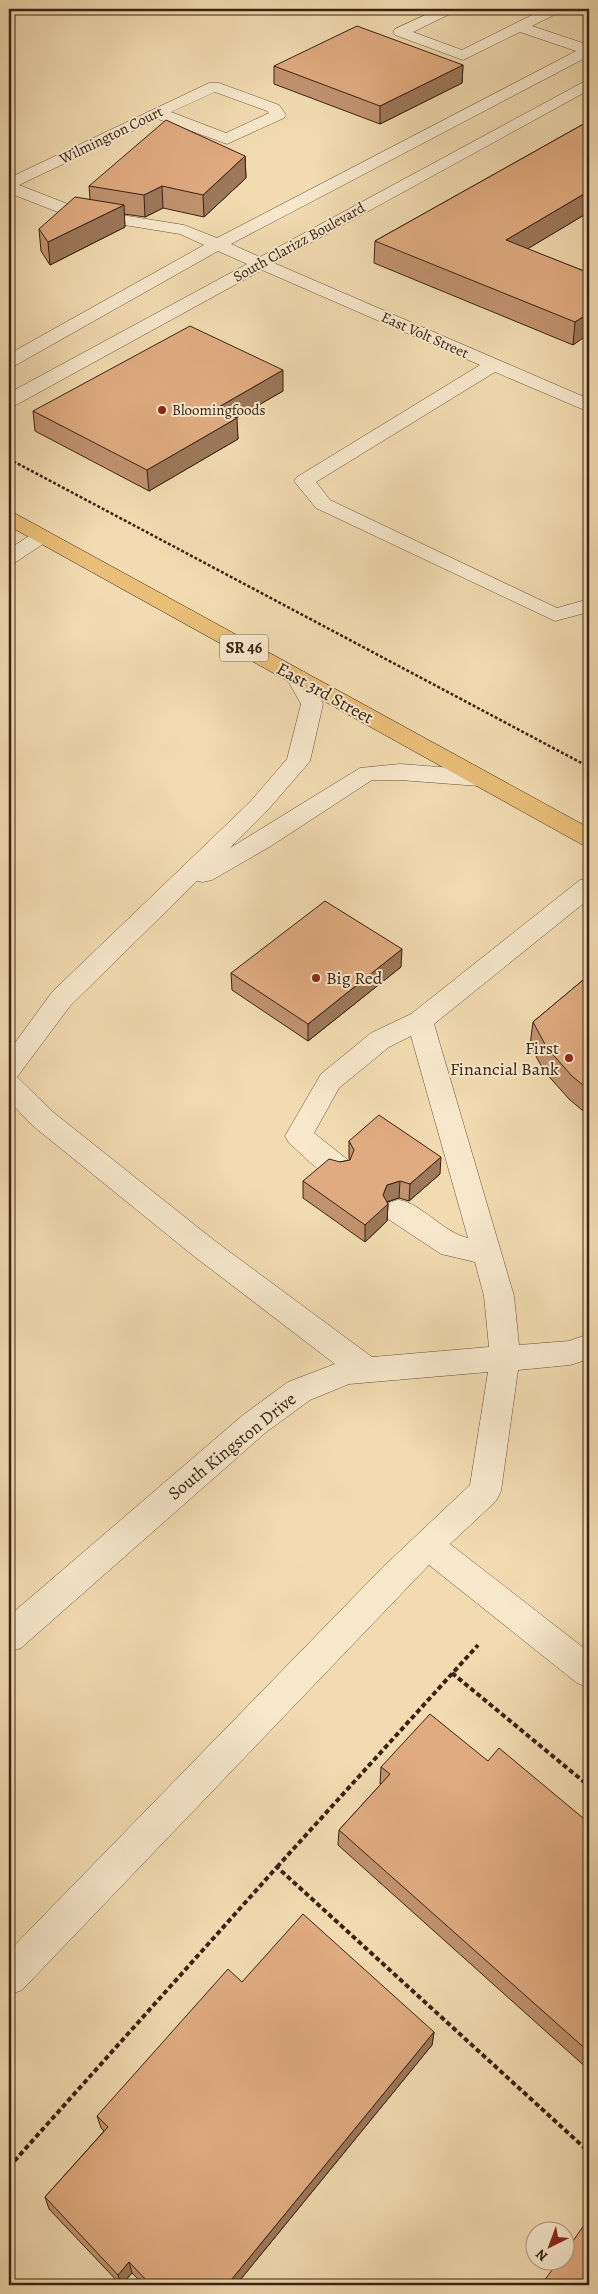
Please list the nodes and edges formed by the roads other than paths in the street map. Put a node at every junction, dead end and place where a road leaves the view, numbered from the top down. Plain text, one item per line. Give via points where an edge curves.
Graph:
1 (449, 9) edge
2 (555, 9) edge
3 (519, 27) junction
4 (589, 50) edge
5 (589, 84) edge
6 (158, 113) junction
7 (9, 186) edge
8 (218, 244) junction
9 (260, 264) junction
10 (9, 361) edge
11 (493, 365) junction
12 (9, 401) edge
13 (589, 406) edge
14 (9, 518) edge
15 (42, 536) junction
16 (9, 558) edge
17 (589, 605) edge
18 (297, 677) junction
19 (479, 778) junction
20 (589, 838) edge
21 (589, 886) edge
22 (167, 894) junction
23 (420, 1021) junction
24 (9, 1070) edge
25 (9, 1085) edge
26 (338, 1168) edge
27 (398, 1212) dead end
28 (487, 1253) junction
29 (589, 1346) edge
30 (505, 1358) junction
31 (366, 1370) junction
32 (427, 1546) junction
33 (9, 1637) edge
34 (589, 1672) edge
35 (9, 1977) edge

1 - 3 street via 400,32 463,55
2 - 3 street
3 - 4 street
4 - 8 street, South Clarizz Boulevard
5 - 9 street, South Clarizz Boulevard
6 - 6 street, Wilmington Court via 214,86 273,108 278,115 227,139
6 - 7 street, Wilmington Court
7 - 8 street, Wilmington Court via 74,212 184,230
8 - 9 street, Wilmington Court
8 - 10 street, South Clarizz Boulevard
9 - 11 street, East Volt Street
9 - 12 street, South Clarizz Boulevard
11 - 13 street, East Volt Street
11 - 17 street via 304,481 323,504 556,615
14 - 15 highway, East 3rd Street / SR 46
15 - 16 street
15 - 18 highway, East 3rd Street / SR 46
18 - 19 highway, East 3rd Street / SR 46
18 - 22 street via 312,704 298,761 258,807
19 - 20 highway, East 3rd Street / SR 46
19 - 22 street via 368,773 263,840
21 - 23 street
22 - 24 street via 61,999
23 - 26 street via 380,1040 330,1081 303,1128 299,1136
23 - 28 street
25 - 31 street via 43,1119 205,1249
27 - 28 street via 451,1246
28 - 30 street via 499,1296
29 - 30 street, South Kingston Drive via 570,1353
30 - 31 street, South Kingston Drive
30 - 32 street via 485,1491
31 - 33 street, South Kingston Drive via 347,1372 299,1391 254,1424
32 - 34 street
32 - 35 street

